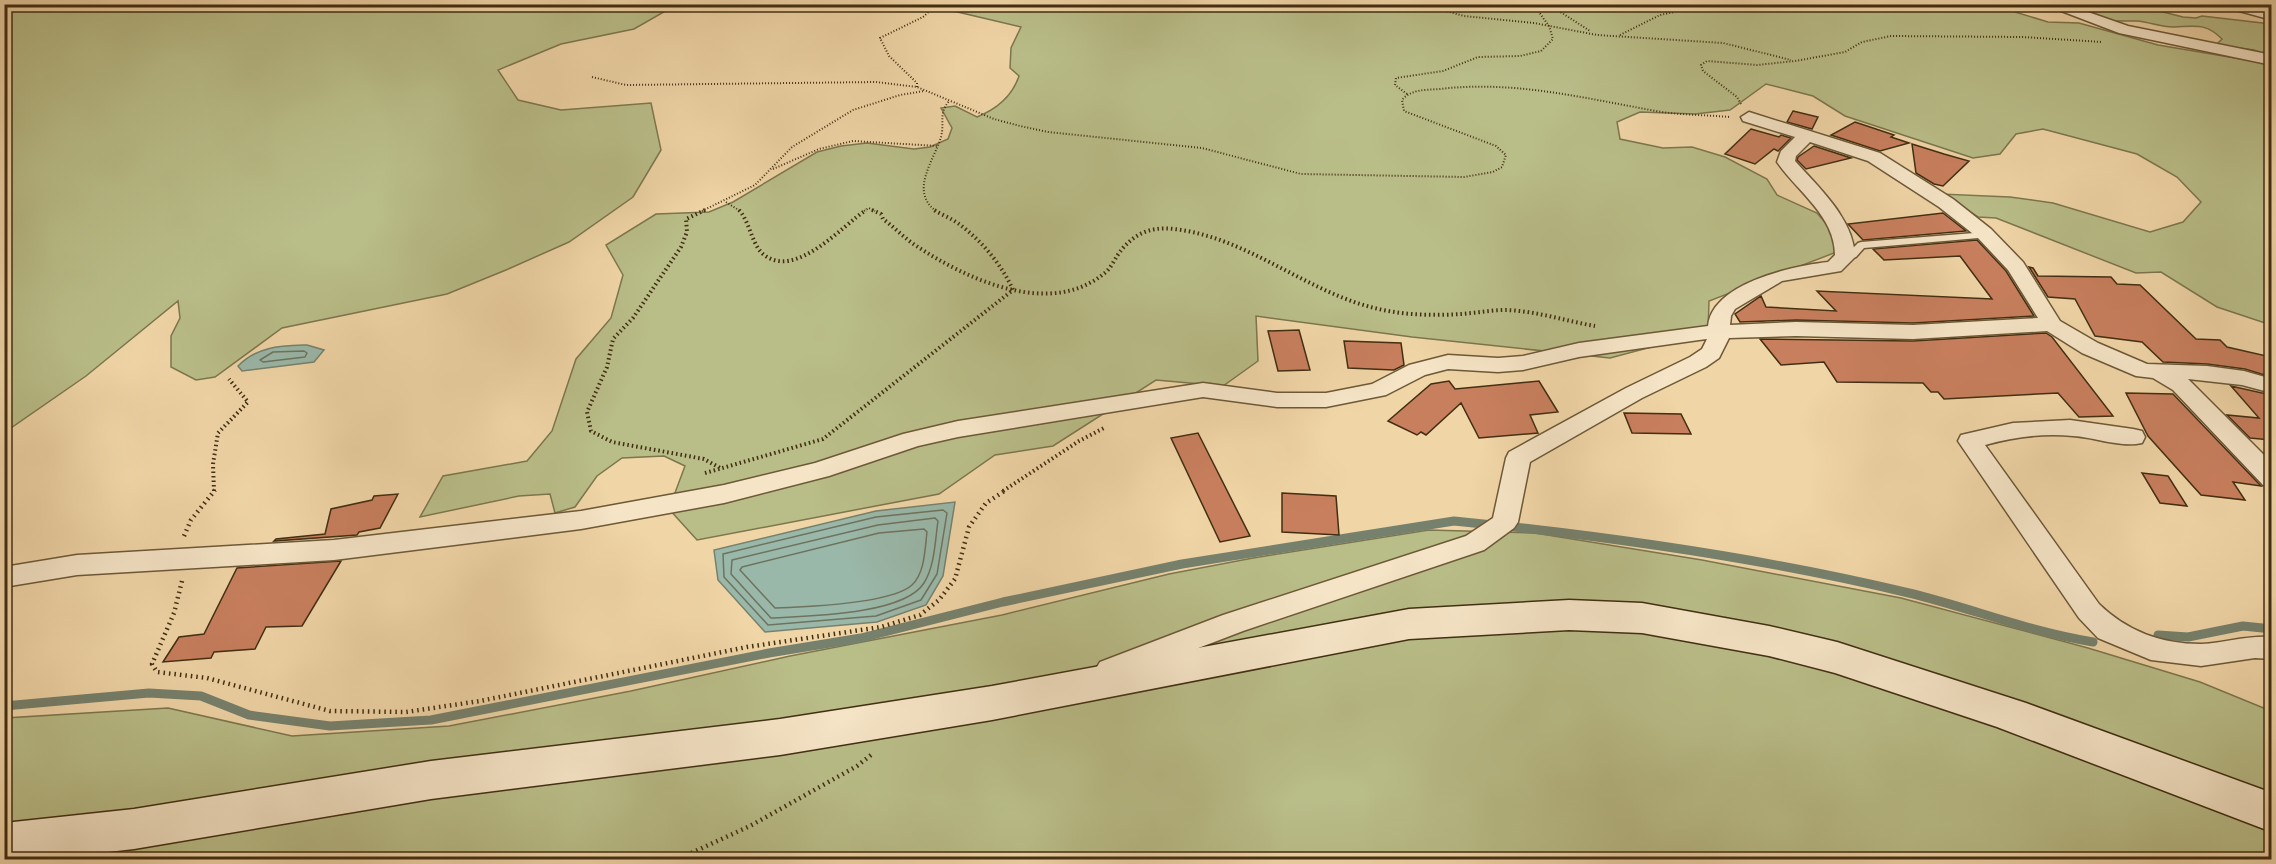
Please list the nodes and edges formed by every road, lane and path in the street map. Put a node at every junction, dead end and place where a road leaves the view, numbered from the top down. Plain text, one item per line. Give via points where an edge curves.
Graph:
1 (1421, 4) edge
2 (1533, 4) edge
3 (1548, 4) edge
4 (2050, 4) edge
5 (2221, 4) edge
6 (935, 6) dead end
7 (1674, 12) dead end
8 (2271, 16) edge
9 (1549, 26) junction
10 (1597, 35) junction
11 (1617, 37) junction
12 (2106, 42) dead end
13 (2271, 60) edge
14 (1795, 61) junction
15 (592, 77) dead end
16 (917, 87) junction
17 (925, 91) junction
18 (1407, 94) junction
19 (949, 101) junction
20 (1749, 117) junction
21 (1805, 136) junction
22 (938, 146) junction
23 (771, 170) junction
24 (726, 201) junction
25 (1987, 235) junction
26 (1845, 258) junction
27 (1013, 290) junction
28 (2051, 324) junction
29 (1606, 326) dead end
30 (1719, 332) junction
31 (2161, 373) junction
32 (229, 378) dead end
33 (2271, 386) edge
34 (1110, 425) dead end
35 (2133, 437) dead end
36 (722, 469) junction
37 (695, 475) dead end
38 (2271, 479) edge
39 (187, 560) junction
40 (4, 577) edge
41 (2271, 648) edge
42 (1066, 687) junction
43 (874, 752) dead end
44 (2271, 813) edge
45 (4, 843) edge
46 (683, 860) edge

1 - 9 path via 1464,16
2 - 9 path
3 - 10 path
4 - 13 street via 2124,30
5 - 8 street
6 - 16 path via 917,21 880,38 889,56
7 - 11 path
9 - 10 path
9 - 18 path via 1552,43 1541,51 1472,58 1443,71 1396,78 1395,85
10 - 11 path
11 - 14 path via 1703,40
12 - 14 path via 1891,36 1862,42 1845,52
14 - 20 path via 1707,61 1701,65 1737,97
15 - 16 path via 626,85 825,81
16 - 17 path
17 - 19 path
17 - 23 path via 853,110 792,147
18 - 19 path via 1402,100 1404,111 1496,146 1506,155 1502,166 1493,172 1464,177 1301,174 1202,148 1029,128
18 - 20 path via 1454,87 1525,87 1664,112
19 - 22 path via 940,111 944,127
20 - 21 street
21 - 25 street via 1874,158 1946,203
21 - 26 street via 1787,155 1786,162 1836,222
22 - 23 path via 852,141 819,149
22 - 27 path via 922,190 929,206 971,232 1009,277
23 - 24 path via 755,185
24 - 27 path via 745,216 762,255 772,259 793,259 811,252 868,208 881,214 930,255 968,275
24 - 36 path via 686,219 687,232 681,247 614,339 607,367 587,412 591,431 612,442 704,459
25 - 26 lane via 1861,245
25 - 28 street via 2016,266
26 - 30 street via 1834,267 1775,277 1728,305 1720,315
27 - 29 path via 1061,293 1087,284 1108,271 1142,230 1157,228 1188,231 1227,242 1328,292 1391,313 1506,310
27 - 36 path via 823,439
28 - 30 street via 1913,332 1796,328
28 - 31 street via 2116,361
30 - 39 street via 1579,350 1523,363 1448,362 1417,370 1378,390 1326,400 1277,400 1203,390 1185,392 958,429 820,470 658,508 334,550
30 - 42 street via 1711,353 1698,362 1518,458 1505,522 1475,543 1233,623
31 - 33 street via 2207,373
31 - 38 street via 2181,385
32 - 39 path via 248,402 218,433 213,464 216,489 191,520 184,538
34 - 39 path via 986,503 969,527 955,579 939,600 920,615 880,627 747,647 417,710 330,711 207,678 157,672 152,664 174,613
35 - 41 street via 2046,425 2007,430 1970,441 2089,610 2108,630 2151,649 2180,654
36 - 37 path
39 - 40 street via 77,565
42 - 44 street via 1409,624 1569,615 1642,618 1837,658 2011,715
42 - 45 street via 993,703 780,737 431,780 134,829
43 - 46 path via 804,796

